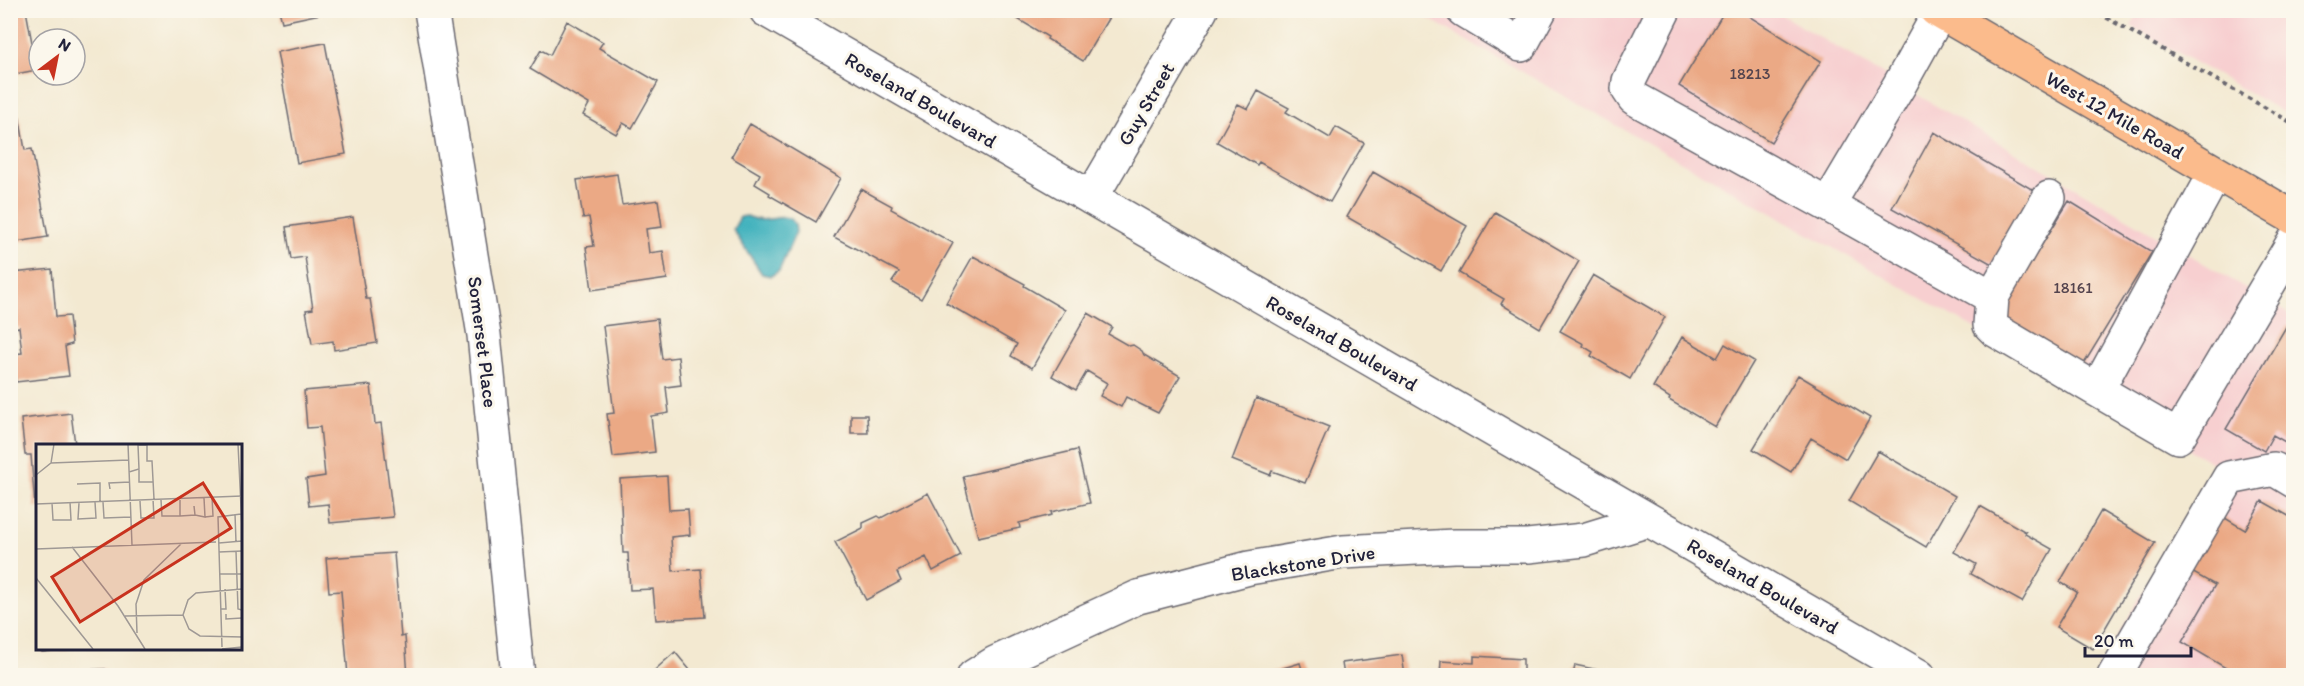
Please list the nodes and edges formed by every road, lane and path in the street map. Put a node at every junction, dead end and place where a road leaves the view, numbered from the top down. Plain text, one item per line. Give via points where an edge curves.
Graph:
1 (431, 10) edge
2 (766, 10) edge
3 (1201, 10) edge
4 (1463, 10) edge
5 (1540, 10) edge
6 (1664, 10) edge
7 (2090, 10) edge
8 (1938, 11) edge
9 (2294, 124) edge
10 (2215, 174) junction
11 (1091, 198) junction
12 (2049, 198) dead end
13 (1828, 205) junction
14 (2294, 218) edge
15 (2294, 241) edge
16 (1992, 297) junction
17 (2097, 390) junction
18 (2294, 481) edge
19 (1649, 520) junction
20 (518, 675) edge
21 (974, 675) edge
22 (1919, 675) edge
23 (2114, 675) edge

1 - 20 street, Somerset Place via 484,335
2 - 11 street, Roseland Boulevard
3 - 11 street, Guy Street
4 - 5 street via 1521,45
6 - 13 street via 1629,81 1628,89 1634,98
7 - 9 path
8 - 10 main road, West 12 Mile Road
8 - 13 street
10 - 14 main road, West 12 Mile Road
10 - 17 street
11 - 19 street, Roseland Boulevard
12 - 16 street
13 - 16 street
15 - 17 street via 2178,437
16 - 17 street via 1990,325 1995,330
18 - 23 street via 2274,469 2229,478
19 - 21 street, Blackstone Drive via 1584,540 1528,546 1343,552 1249,568 1138,597
19 - 22 street, Roseland Boulevard

